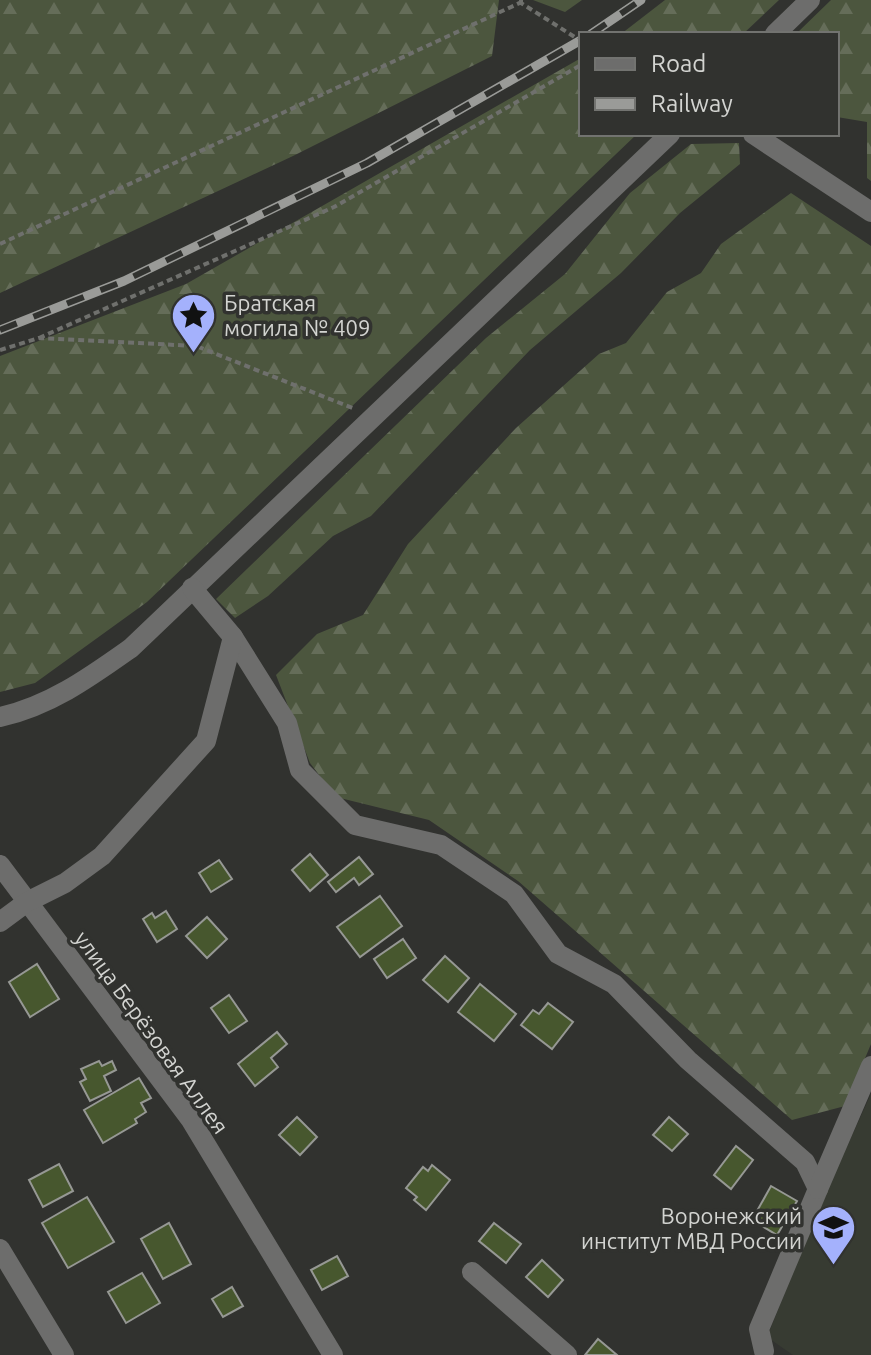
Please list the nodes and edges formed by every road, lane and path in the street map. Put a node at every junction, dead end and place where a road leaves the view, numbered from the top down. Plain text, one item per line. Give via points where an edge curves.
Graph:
1 (810, 0) edge
2 (523, 1) edge
3 (777, 32) edge
4 (579, 40) edge
5 (579, 66) edge
6 (668, 136) edge
7 (756, 136) edge
8 (871, 212) edge
9 (0, 244) edge
10 (39, 338) junction
11 (0, 350) edge
12 (373, 416) junction
13 (192, 588) junction
14 (233, 637) junction
15 (0, 717) edge
16 (0, 865) edge
17 (27, 902) junction
18 (0, 922) edge
19 (871, 1066) edge
20 (818, 1189) junction
21 (0, 1249) edge
22 (472, 1272) dead end
23 (764, 1354) edge
24 (64, 1355) edge
25 (333, 1355) edge
26 (567, 1355) edge

1 - 3 street
2 - 4 path
2 - 9 path
5 - 10 path via 334,207
6 - 12 street
7 - 8 street
10 - 11 path
10 - 12 path via 196,346
12 - 13 street
13 - 14 street
13 - 15 street via 131,648 74,689
14 - 17 street via 206,741 102,856
14 - 20 street via 287,723 300,770 355,825 441,845 514,894 558,954 614,984 688,1060 805,1162
16 - 17 street, улица Берёзовая Аллея
17 - 18 street
17 - 25 street, улица Берёзовая Аллея via 191,1120
19 - 20 street
20 - 23 street via 759,1329
21 - 24 street
22 - 26 street

